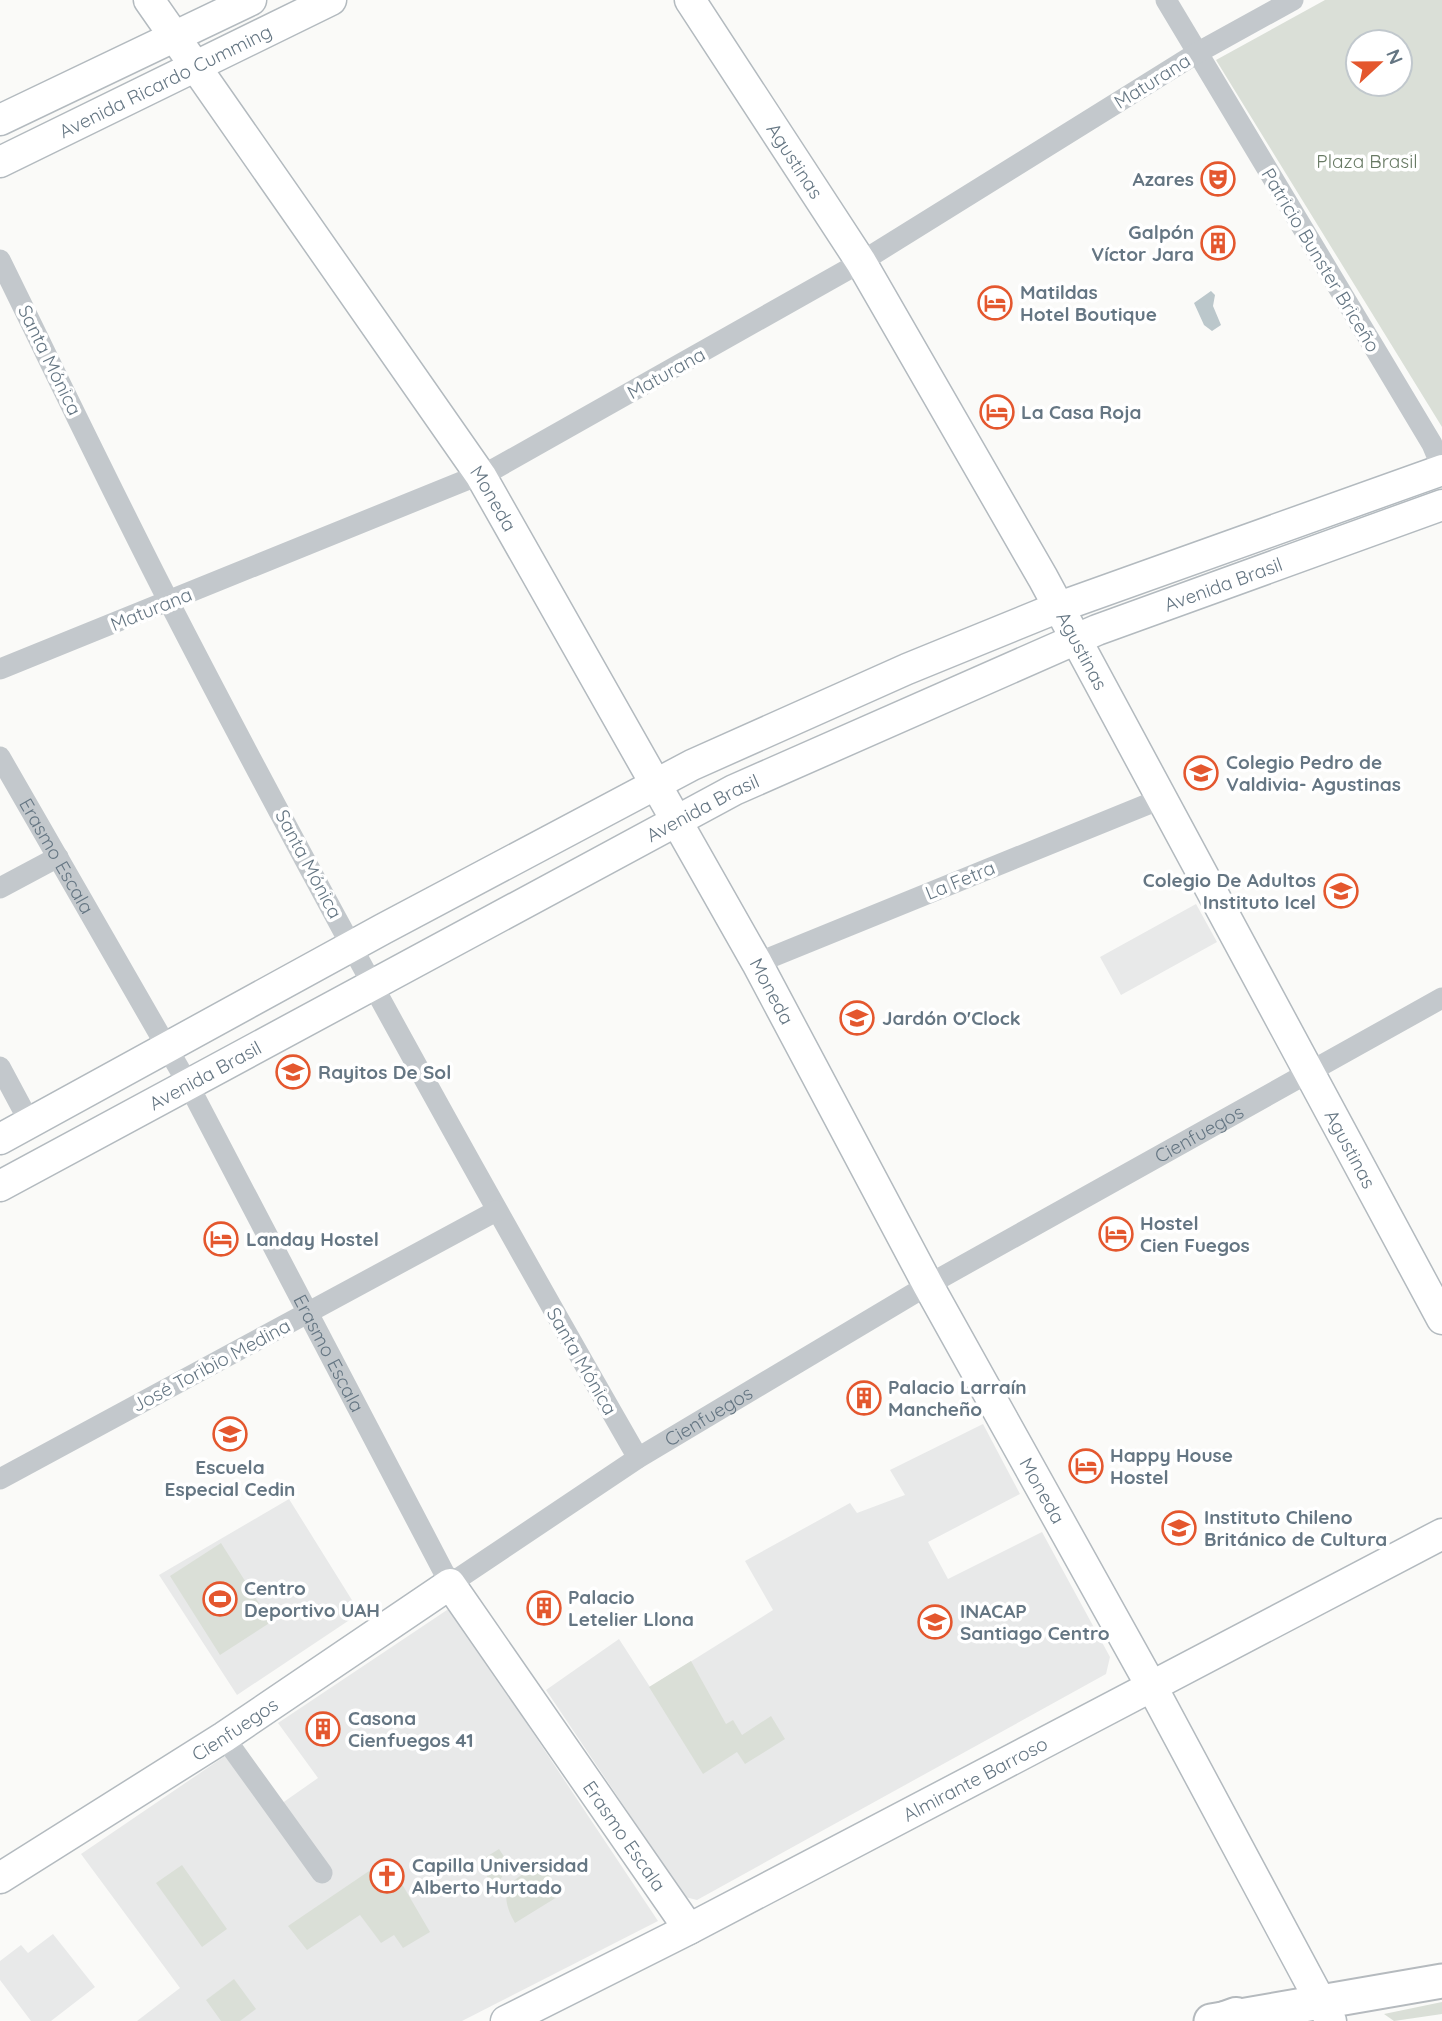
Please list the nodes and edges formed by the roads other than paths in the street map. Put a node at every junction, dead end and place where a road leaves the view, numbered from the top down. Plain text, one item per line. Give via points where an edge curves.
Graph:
1 (149, 0) edge
2 (251, 0) edge
3 (331, 0) edge
4 (690, 0) edge
5 (1166, 0) edge
6 (1293, 0) edge
7 (175, 36) junction
8 (1197, 53) junction
9 (196, 66) junction
10 (0, 120) edge
11 (0, 162) edge
12 (0, 260) edge
13 (861, 262) junction
14 (1442, 469) edge
15 (481, 476) junction
16 (1442, 505) edge
17 (169, 602) junction
18 (1059, 607) junction
19 (1076, 639) junction
20 (0, 669) edge
21 (0, 757) edge
22 (656, 784) junction
23 (1163, 798) junction
24 (676, 819) junction
25 (58, 857) junction
26 (0, 888) edge
27 (352, 946) junction
28 (757, 963) junction
29 (372, 983) junction
30 (1442, 998) edge
31 (167, 1047) junction
32 (0, 1067) edge
33 (1310, 1072) junction
34 (188, 1084) junction
35 (30, 1123) junction
36 (0, 1139) edge
37 (0, 1186) edge
38 (496, 1211) junction
39 (928, 1285) junction
40 (308, 1314) junction
41 (1442, 1319) edge
42 (638, 1458) junction
43 (0, 1479) edge
44 (1442, 1534) edge
45 (450, 1584) junction
46 (1151, 1686) junction
47 (224, 1737) junction
48 (322, 1873) dead end
49 (0, 1878) edge
50 (689, 1929) junction
51 (1442, 1980) edge
52 (1328, 2014) edge
53 (1224, 2020) edge
54 (506, 2021) edge

1 - 7 main road, Moneda
2 - 7 main road, Avenida Ricardo Cumming
3 - 9 main road, Avenida Ricardo Cumming
4 - 13 main road, Agustinas
5 - 8 street, Patricio Bunster Briceño
6 - 8 street, Maturana
7 - 9 main road, Moneda
7 - 10 main road, Avenida Ricardo Cumming
8 - 13 street, Maturana
8 - 14 street, Patricio Bunster Briceño via 1432,444
9 - 11 main road, Avenida Ricardo Cumming
9 - 15 main road, Moneda
12 - 17 street, Santa Mónica
13 - 15 street, Maturana
13 - 18 main road, Agustinas
14 - 18 main road, Avenida Brasil
15 - 17 street, Maturana
15 - 22 main road, Moneda
16 - 19 main road, Avenida Brasil
17 - 20 street, Maturana
17 - 27 street, Santa Mónica
18 - 19 main road, Agustinas
18 - 22 main road, Avenida Brasil via 907,669
19 - 23 main road, Agustinas
19 - 24 main road, Avenida Brasil via 799,759
21 - 25 street, Erasmo Escala
22 - 24 main road, Moneda
22 - 27 main road, Avenida Brasil
23 - 28 street, La Fetra
23 - 33 main road, Agustinas
24 - 28 main road, Moneda
24 - 29 main road, Avenida Brasil
25 - 26 street
25 - 31 street, Erasmo Escala
27 - 29 street, Santa Mónica
27 - 31 main road, Avenida Brasil
28 - 39 main road, Moneda
29 - 34 main road, Avenida Brasil
29 - 38 street, Santa Mónica
30 - 33 street, Cienfuegos
31 - 34 street, Erasmo Escala
31 - 35 main road, Avenida Brasil
32 - 35 street
33 - 39 street, Cienfuegos
33 - 41 main road, Agustinas
34 - 37 main road, Avenida Brasil
34 - 40 street, Erasmo Escala
35 - 36 main road, Avenida Brasil
38 - 40 street, José Toribio Medina
38 - 42 street, Santa Mónica
39 - 42 street, Cienfuegos
39 - 46 main road, Moneda
40 - 43 street, José Toribio Medina
40 - 45 street, Erasmo Escala
42 - 45 street, Cienfuegos
44 - 46 main road, Almirante Barroso
45 - 47 main road, Cienfuegos
45 - 50 main road, Erasmo Escala
46 - 50 main road, Almirante Barroso
46 - 52 main road, Moneda
47 - 48 street
47 - 49 main road, Cienfuegos
50 - 54 main road, Almirante Barroso
51 - 52 main road
52 - 53 main road

